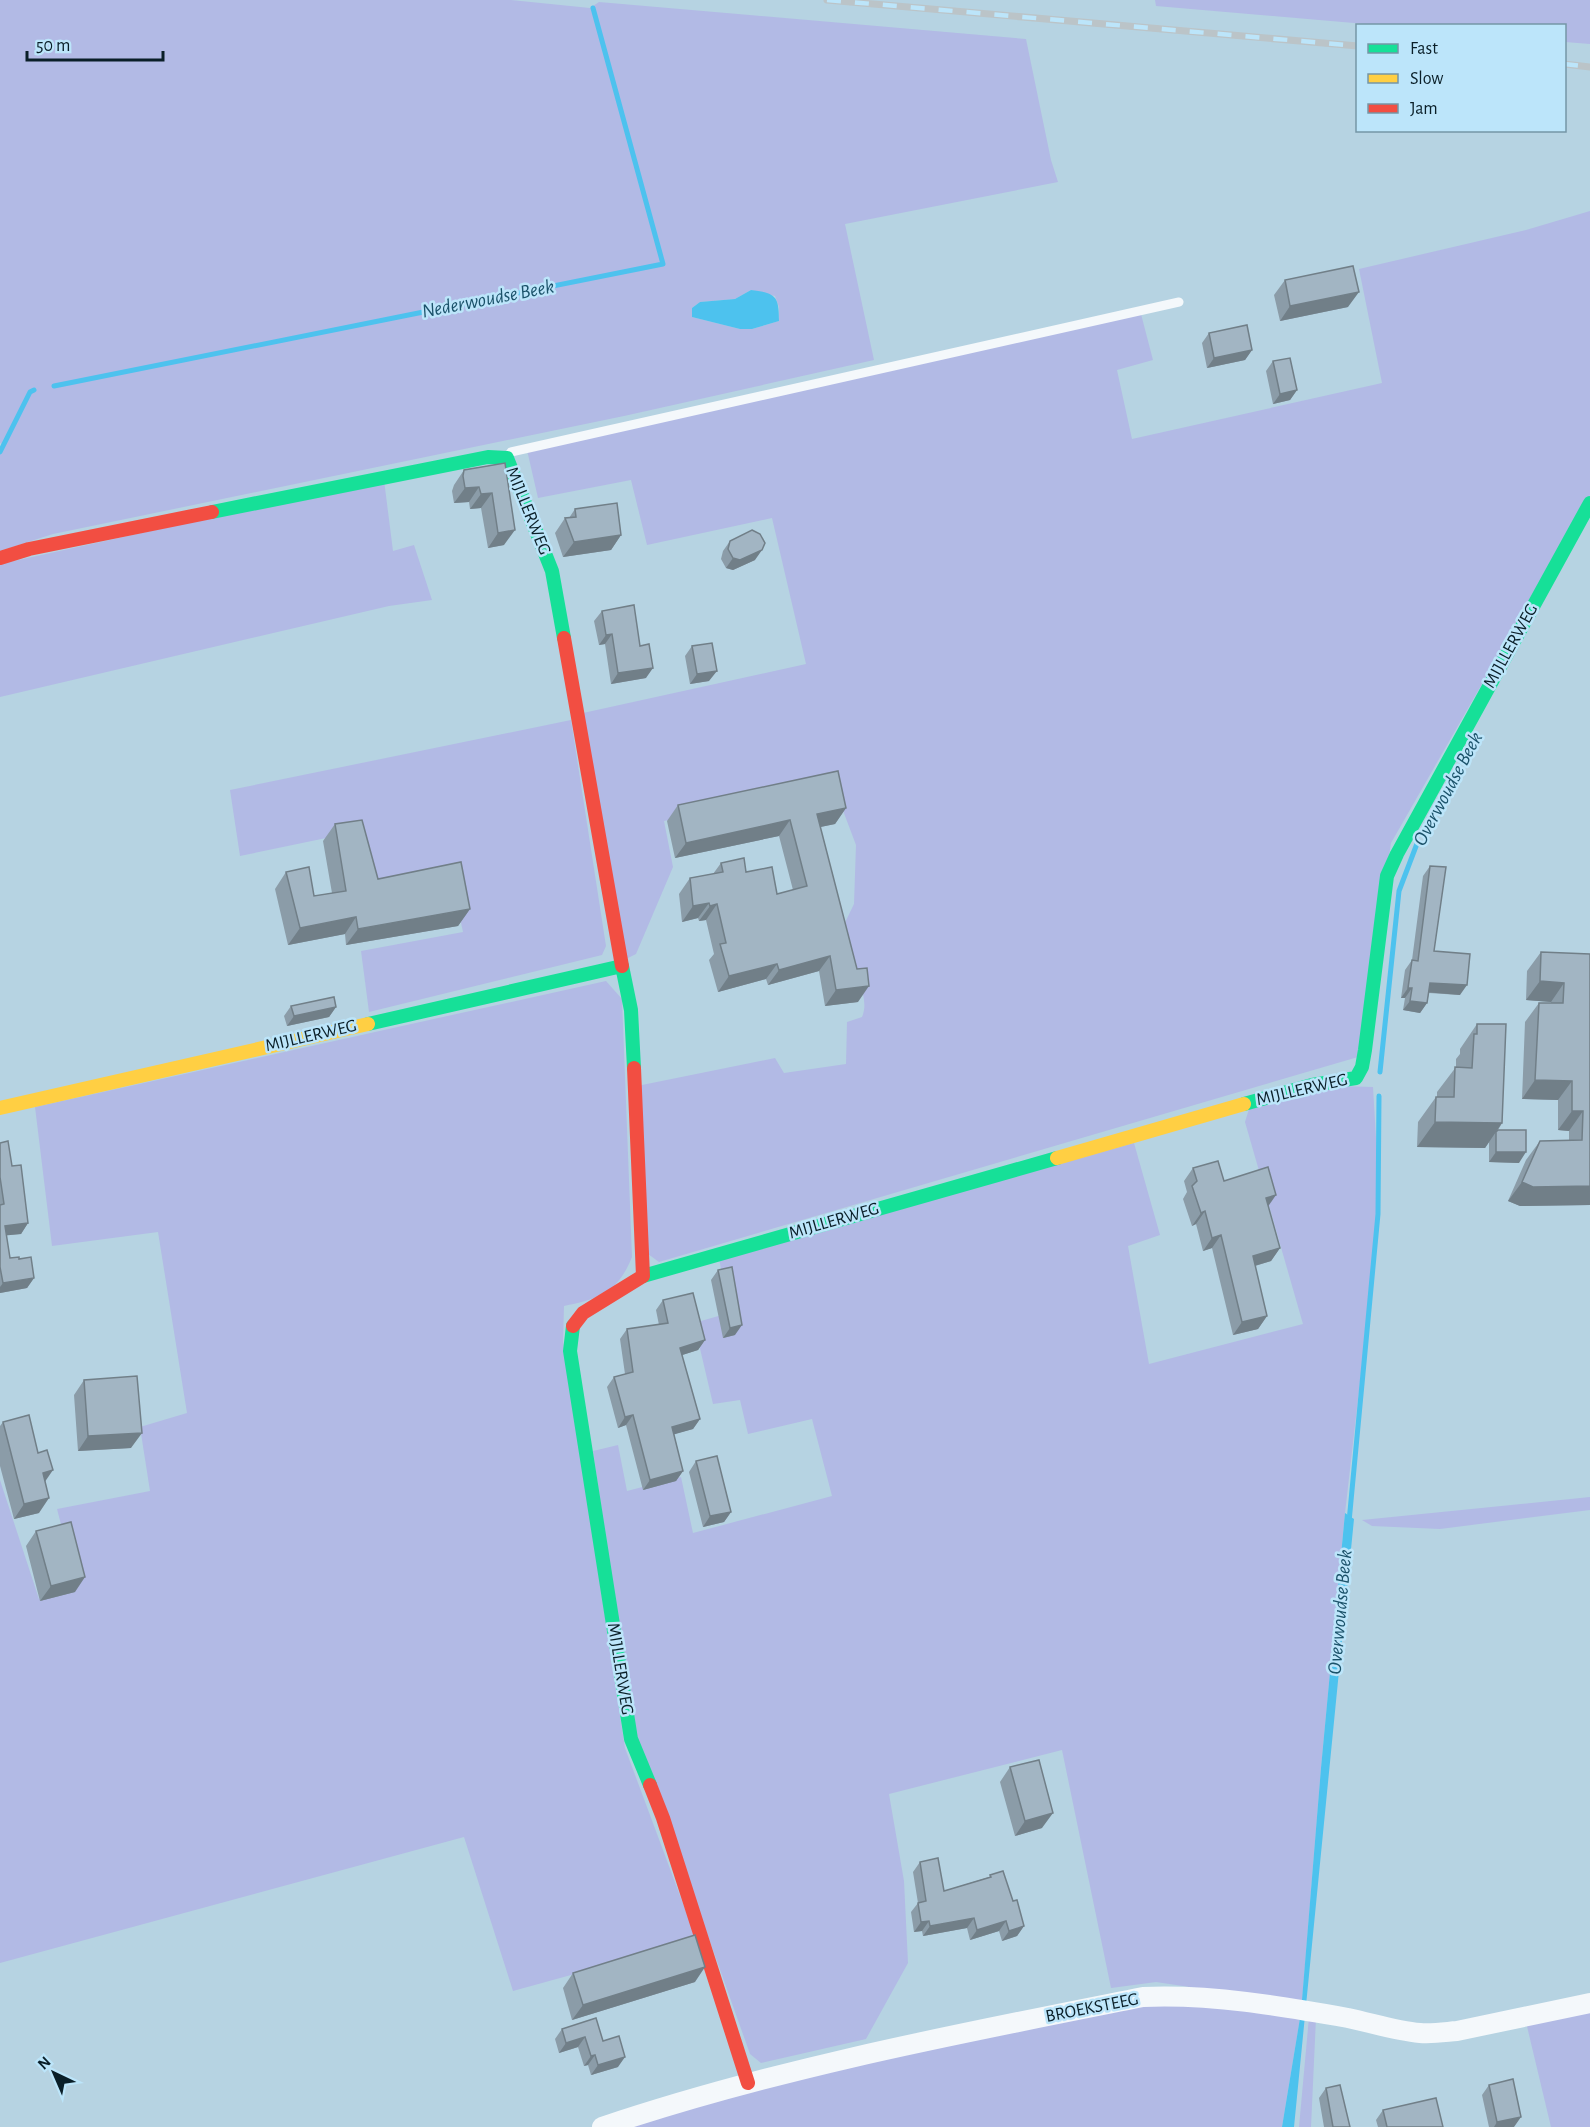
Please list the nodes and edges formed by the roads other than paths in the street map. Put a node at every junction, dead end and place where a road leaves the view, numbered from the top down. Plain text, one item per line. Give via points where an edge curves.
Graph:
1 (1179, 302) dead end
2 (507, 458) junction
3 (1590, 503) edge
4 (0, 558) edge
5 (622, 966) junction
6 (0, 1108) edge
7 (643, 1276) junction
8 (1590, 2003) edge
9 (748, 2083) junction
10 (602, 2127) edge

1 - 2 lane via 511,452
2 - 4 street, MIJLLERWEG via 477,459
2 - 5 street, MIJLLERWEG via 552,571
3 - 7 street, MIJLLERWEG via 1387,876 1365,1050 1356,1078 1312,1085
5 - 6 street, MIJLLERWEG
5 - 7 street, MIJLLERWEG via 631,1010
7 - 9 street, MIJLLERWEG via 583,1313 572,1328 570,1351 631,1739 663,1818
8 - 9 street, BROEKSTEEG via 1457,2031 1419,2033 1231,1999 1143,1997
9 - 10 street, BROEKSTEEG

